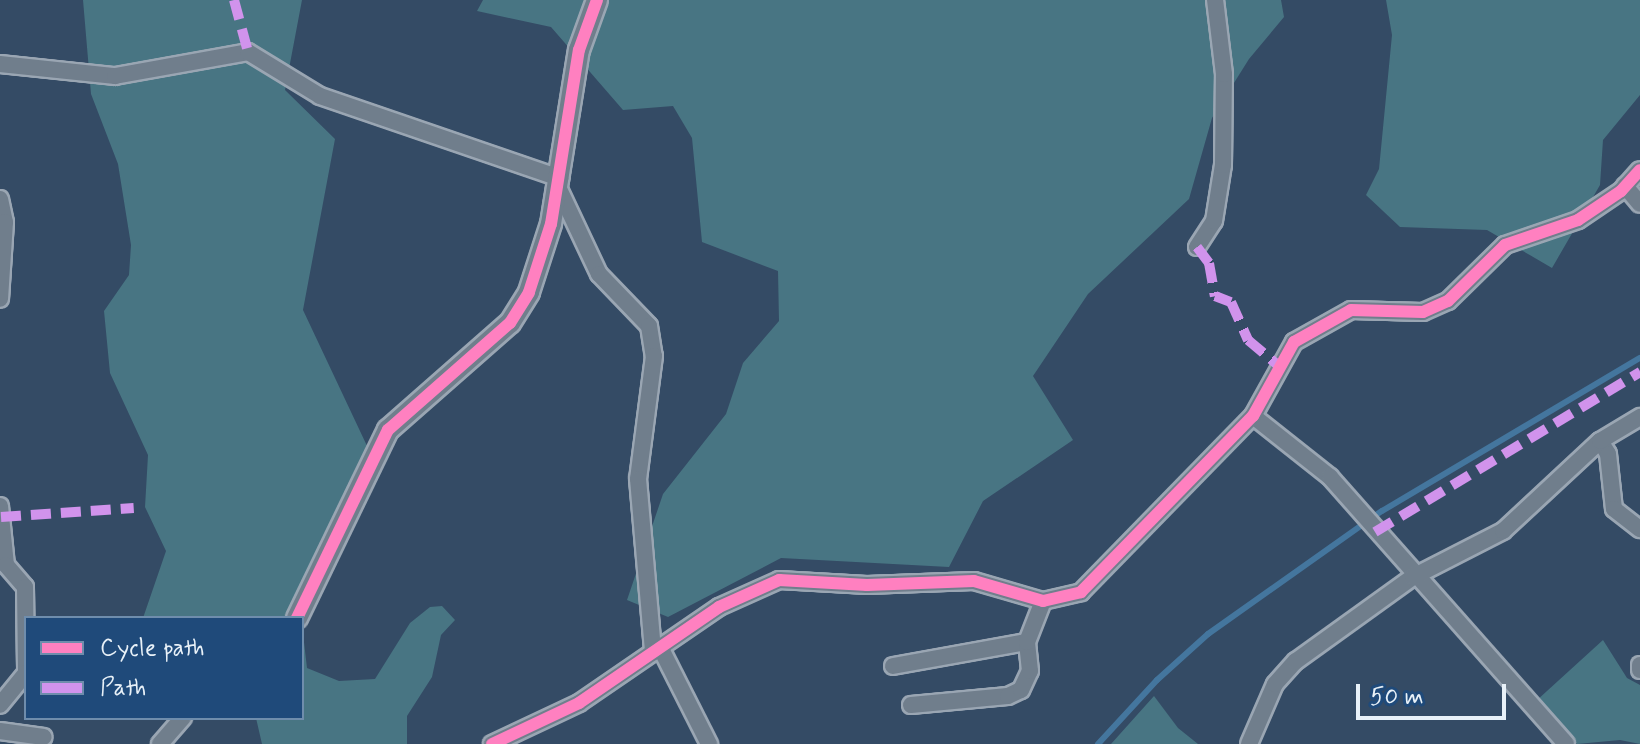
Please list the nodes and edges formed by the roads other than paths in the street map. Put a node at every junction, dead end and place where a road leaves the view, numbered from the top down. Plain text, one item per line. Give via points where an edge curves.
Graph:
1 (597, 0) edge
2 (1215, 0) edge
3 (0, 64) edge
4 (1640, 170) edge
5 (559, 183) junction
6 (1625, 186) junction
7 (0, 199) edge
8 (1640, 204) edge
9 (1197, 247) dead end
10 (0, 299) edge
11 (1253, 416) junction
12 (1640, 417) edge
13 (1600, 441) junction
14 (0, 506) edge
15 (1640, 529) edge
16 (1413, 577) junction
17 (1043, 601) junction
18 (25, 616) edge
19 (298, 616) edge
20 (1027, 642) junction
21 (657, 649) junction
22 (893, 666) dead end
23 (24, 675) edge
24 (0, 705) edge
25 (911, 705) dead end
26 (181, 720) edge
27 (0, 731) edge
28 (44, 737) dead end
29 (1564, 743) edge
30 (160, 744) edge
31 (492, 744) edge
32 (709, 744) edge
33 (1249, 744) edge

1 - 5 street via 579,50
2 - 9 street via 1224,74 1223,165 1214,221
3 - 5 street via 115,76 248,52 320,96
4 - 6 street
5 - 19 street via 538,268 520,311 388,430
5 - 21 street via 599,274 649,326 654,356 638,479
6 - 8 street
6 - 11 street via 1578,220 1505,245 1435,307 1390,315 1351,310 1294,342
7 - 10 street via 5,222
11 - 16 street via 1330,477
11 - 17 street via 1109,568 1081,592
12 - 13 street
13 - 15 street via 1608,454 1614,509
13 - 16 street via 1503,531
14 - 18 street via 6,565 25,587
16 - 29 street
16 - 33 street via 1283,673
17 - 20 street
17 - 21 street via 974,581 867,585 779,580 733,599
20 - 22 street
20 - 25 street via 1030,671 1021,690 1008,696
21 - 31 street via 579,703
21 - 32 street
23 - 24 street
26 - 30 street
27 - 28 street

